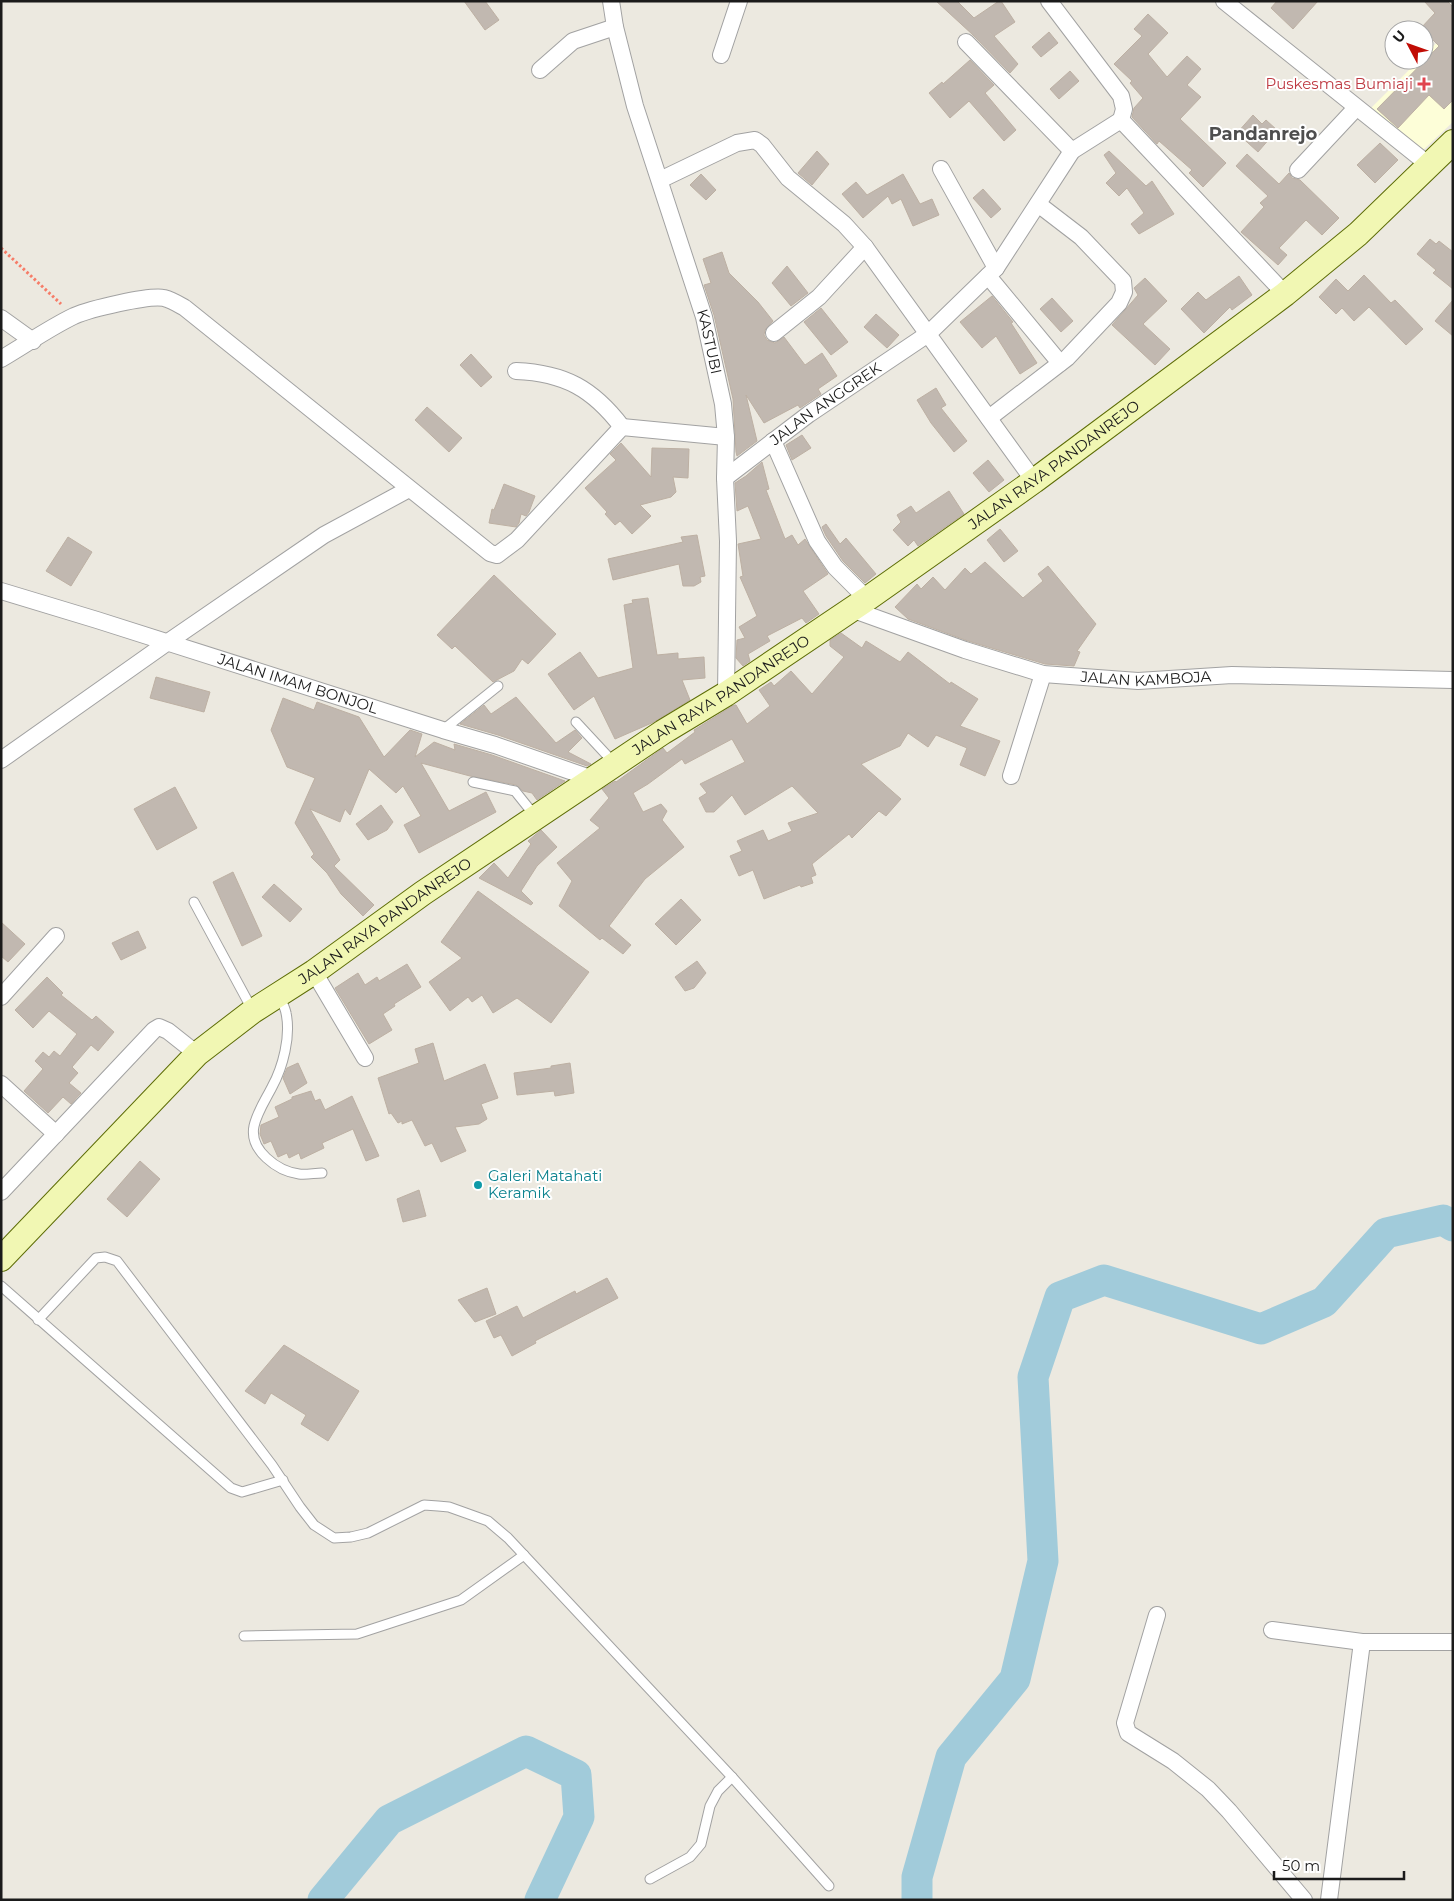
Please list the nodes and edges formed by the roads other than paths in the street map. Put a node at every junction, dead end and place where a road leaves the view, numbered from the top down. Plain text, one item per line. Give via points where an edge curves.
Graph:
1 (611, 1) edge
2 (739, 1) edge
3 (1049, 1) edge
4 (1224, 1) edge
5 (615, 27) junction
6 (966, 42) dead end
7 (722, 55) dead end
8 (540, 70) dead end
9 (1356, 108) junction
10 (1121, 120) junction
11 (1453, 142) edge
12 (1072, 151) junction
13 (1429, 166) junction
14 (941, 169) dead end
15 (1298, 170) dead end
16 (660, 180) junction
17 (1038, 204) junction
18 (865, 247) junction
19 (992, 272) junction
20 (1285, 294) junction
21 (1, 318) edge
22 (774, 333) dead end
23 (928, 334) junction
24 (33, 341) junction
25 (1, 359) edge
26 (1060, 363) junction
27 (516, 371) dead end
28 (989, 418) junction
29 (622, 427) junction
30 (726, 437) junction
31 (773, 441) junction
32 (725, 478) junction
33 (1034, 481) junction
34 (410, 489) junction
35 (1, 591) edge
36 (859, 604) junction
37 (168, 642) junction
38 (1043, 674) junction
39 (1453, 680) edge
40 (498, 686) dead end
41 (726, 694) junction
42 (576, 722) dead end
43 (443, 730) junction
44 (1, 760) edge
45 (616, 764) junction
46 (1011, 776) dead end
47 (593, 779) junction
48 (473, 782) dead end
49 (536, 817) junction
50 (194, 902) dead end
51 (56, 936) dead end
52 (314, 972) junction
53 (278, 995) junction
54 (1, 997) edge
55 (253, 1011) junction
56 (196, 1054) junction
57 (365, 1058) dead end
58 (1, 1084) edge
59 (56, 1134) junction
60 (322, 1173) dead end
61 (1, 1192) edge
62 (1, 1259) edge
63 (1, 1286) edge
64 (38, 1320) junction
65 (283, 1480) junction
66 (524, 1555) junction
67 (1158, 1615) dead end
68 (1272, 1630) dead end
69 (244, 1636) dead end
70 (1362, 1642) junction
71 (1453, 1642) edge
72 (732, 1777) junction
73 (650, 1879) dead end
74 (829, 1886) dead end
75 (1304, 1900) edge
76 (1329, 1900) edge

1 - 5 street, KASTUBI
2 - 7 street
3 - 10 street via 1121,96 1124,109
4 - 9 street
5 - 8 street via 573,42
5 - 16 street, KASTUBI via 635,106
6 - 12 street
9 - 13 street
9 - 15 street
10 - 12 street
10 - 20 street
11 - 13 main road, JALAN RAYA PANDANREJO
12 - 17 street, JALAN ANGGREK
13 - 20 main road, JALAN RAYA PANDANREJO via 1358,234
14 - 19 street
16 - 18 street via 737,143 755,140 788,178 844,224
16 - 30 street, KASTUBI via 704,317 723,404
17 - 19 street, JALAN ANGGREK
17 - 26 street via 1091,247 1122,280 1124,292 1119,303
18 - 22 street via 819,297
18 - 23 street
19 - 23 street, JALAN ANGGREK
19 - 26 street
20 - 33 main road, JALAN RAYA PANDANREJO
21 - 24 street
23 - 28 street
23 - 31 street, JALAN ANGGREK
24 - 25 street
24 - 34 street via 91,310 151,298 174,301
26 - 28 street
27 - 29 street via 561,379 590,392
28 - 33 street
29 - 30 street
29 - 34 street via 517,540 497,555 490,553
30 - 32 street, KASTUBI
31 - 32 street, JALAN ANGGREK
31 - 36 street via 817,542
32 - 41 street, KASTUBI via 728,541
33 - 36 main road, JALAN RAYA PANDANREJO
34 - 37 street via 324,535
35 - 37 street, JALAN IMAM BONJOL
36 - 38 street, JALAN KAMBOJA via 965,650
36 - 41 main road, JALAN RAYA PANDANREJO
37 - 43 street, JALAN IMAM BONJOL
37 - 44 street
38 - 39 street, JALAN KAMBOJA via 1138,681 1232,675
38 - 46 street
40 - 43 lane
41 - 45 main road, JALAN RAYA PANDANREJO
42 - 45 lane
43 - 47 street, JALAN IMAM BONJOL
45 - 47 main road, JALAN RAYA PANDANREJO
47 - 49 main road, JALAN RAYA PANDANREJO
48 - 49 lane via 515,791
49 - 52 main road, JALAN RAYA PANDANREJO via 422,893
50 - 55 lane
51 - 54 street
52 - 53 main road, JALAN RAYA PANDANREJO
52 - 57 street
53 - 55 main road, JALAN RAYA PANDANREJO
53 - 60 lane via 286,1013 288,1032 274,1085 254,1126 254,1139 260,1151 283,1169 300,1174
55 - 56 main road, JALAN RAYA PANDANREJO
56 - 59 street via 159,1027
56 - 62 main road, JALAN RAYA PANDANREJO
58 - 59 street
59 - 61 street
63 - 64 lane
64 - 65 lane via 231,1488 242,1492
64 - 65 lane via 96,1258 116,1261
65 - 66 lane via 314,1525 334,1538 368,1533 424,1505 438,1506 488,1521
66 - 69 lane via 461,1600 357,1634
66 - 72 lane
67 - 75 street via 1125,1723 1128,1732 1208,1789
68 - 70 street
70 - 71 street
70 - 76 street
72 - 73 lane via 718,1791 710,1806 701,1844 690,1857
72 - 74 lane

